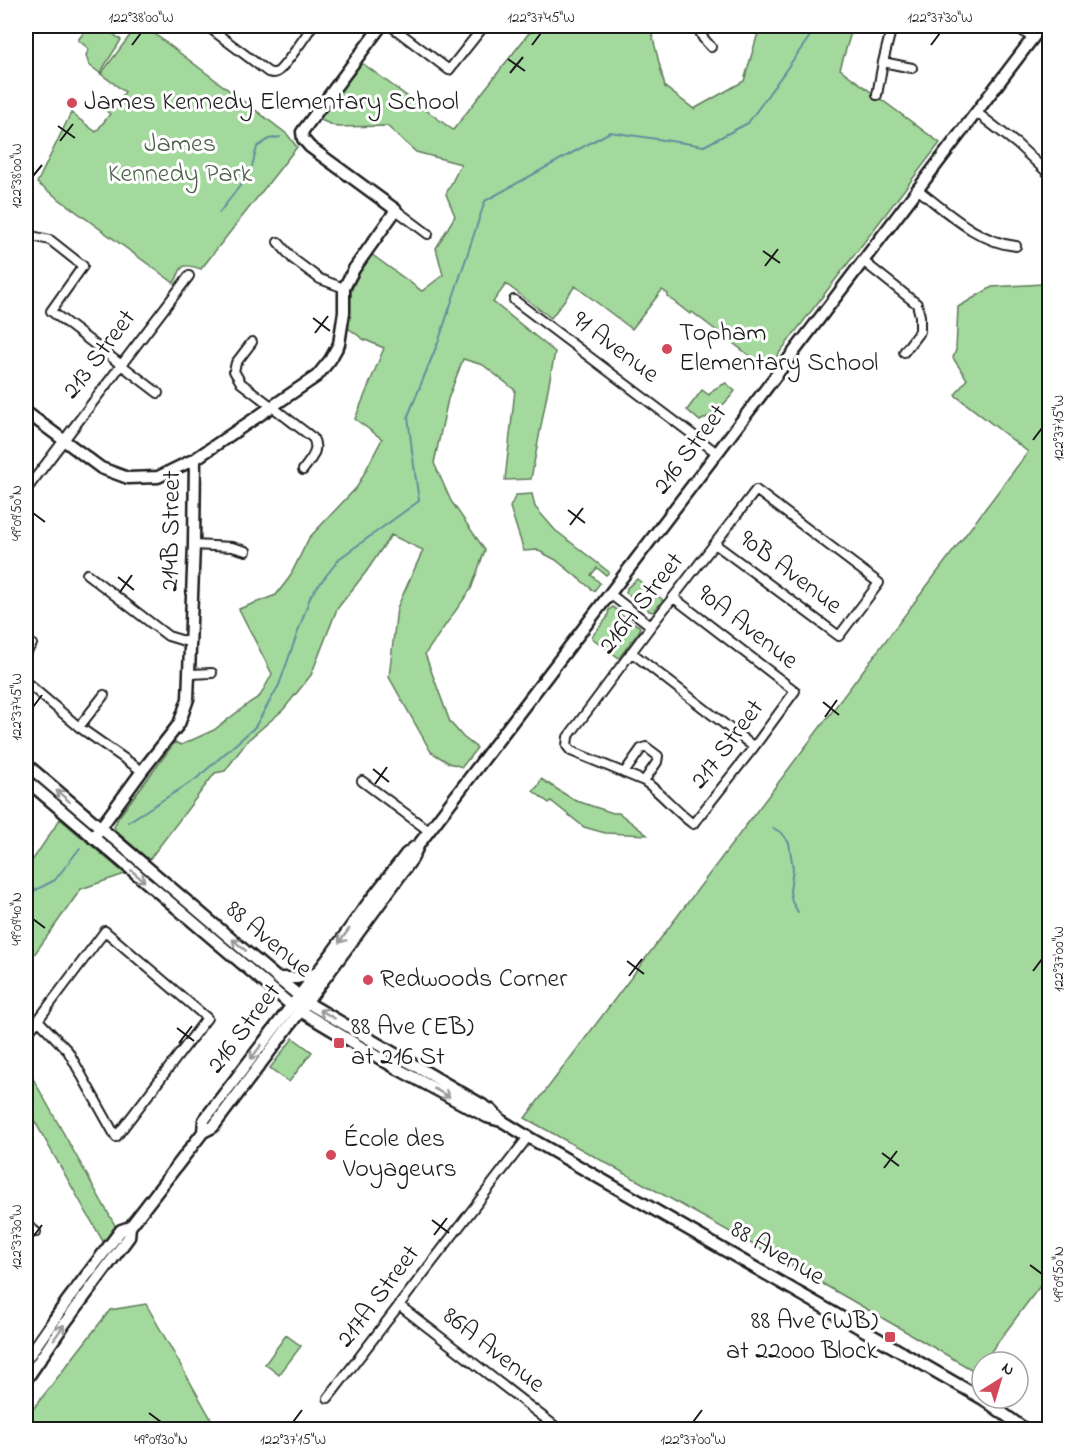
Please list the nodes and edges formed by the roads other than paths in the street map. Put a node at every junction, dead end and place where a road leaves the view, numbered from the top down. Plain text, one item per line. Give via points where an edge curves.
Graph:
1 (207, 26) edge
2 (312, 26) edge
3 (381, 26) edge
4 (391, 26) edge
5 (484, 26) edge
6 (697, 26) edge
7 (892, 26) edge
8 (1016, 26) edge
9 (1042, 26) edge
10 (1032, 38) junction
11 (711, 47) dead end
12 (882, 62) junction
13 (912, 68) dead end
14 (877, 95) dead end
15 (976, 112) junction
16 (1050, 175) edge
17 (917, 189) junction
18 (396, 210) junction
19 (428, 234) dead end
20 (27, 236) dead end
21 (278, 242) dead end
22 (1016, 246) dead end
23 (863, 261) junction
24 (189, 276) dead end
25 (344, 288) junction
26 (514, 300) dead end
27 (252, 342) dead end
28 (904, 352) dead end
29 (121, 365) junction
30 (158, 393) dead end
31 (273, 407) junction
32 (26, 412) edge
33 (63, 441) junction
34 (717, 453) junction
35 (195, 459) junction
36 (303, 470) dead end
37 (26, 490) edge
38 (715, 544) junction
39 (194, 545) junction
40 (246, 551) dead end
41 (87, 574) dead end
42 (610, 594) junction
43 (674, 597) junction
44 (651, 626) junction
45 (839, 636) joint
46 (192, 643) junction
47 (32, 644) dead end
48 (26, 652) edge
49 (631, 652) junction
50 (212, 673) dead end
51 (190, 674) junction
52 (26, 682) edge
53 (795, 691) joint
54 (104, 695) dead end
55 (80, 727) junction
56 (754, 747) junction
57 (26, 764) edge
58 (142, 771) junction
59 (624, 772) junction
60 (26, 780) edge
61 (362, 781) dead end
62 (644, 781) junction
63 (101, 828) junction
64 (429, 831) junction
65 (93, 838) junction
66 (419, 844) junction
67 (315, 974) junction
68 (277, 978) junction
69 (300, 1004) junction
70 (38, 1020) junction
71 (26, 1036) edge
72 (528, 1137) junction
73 (26, 1225) edge
74 (130, 1227) junction
75 (36, 1232) dead end
76 (399, 1305) junction
77 (26, 1360) edge
78 (26, 1380) edge
79 (328, 1398) dead end
80 (560, 1430) edge
81 (1026, 1430) edge

1 - 2 street via 273,73 283,66
3 - 18 main road via 303,128 302,135 310,147
4 - 5 street via 449,70
6 - 11 street
7 - 12 street
8 - 10 street
9 - 10 main road, 216 Street
10 - 15 main road, 216 Street
12 - 13 street
12 - 14 street
15 - 16 street
15 - 17 main road, 216 Street
17 - 22 street via 979,235
17 - 23 main road, 216 Street
18 - 19 street
18 - 25 main road, 214B Street
20 - 29 street via 50,240 83,266 51,311
21 - 25 street via 320,279
23 - 28 street via 917,304 920,331
23 - 34 main road, 216 Street
24 - 29 street, 213 Street
25 - 31 main road, 214B Street via 339,344 330,360 317,376
26 - 34 street, 91 Avenue
27 - 31 street via 234,371 241,383
29 - 30 street
29 - 33 street, 213 Street
31 - 35 main road, 214B Street
31 - 36 street via 316,442 314,455
32 - 33 main road
33 - 35 main road via 101,468 128,478 158,477
33 - 37 street, 213 Street
34 - 42 main road, 216 Street
35 - 39 main road, 214B Street
38 - 43 street, 216A Street
38 - 45 street, 90B Avenue
38 - 45 street, 216A Street via 756,490 879,582
39 - 40 street via 232,546
39 - 46 main road, 214B Street
41 - 46 street via 168,636
42 - 44 street
42 - 64 main road, 216 Street
43 - 44 street, 216A Street
43 - 53 street, 90A Avenue
44 - 49 street, 216A Street
46 - 51 main road, 214B Street
47 - 48 street
49 - 56 street
49 - 59 street, 216A Street via 568,737 567,746 571,752
50 - 51 street
51 - 58 main road, 214B Street via 188,699 179,724
52 - 55 street
53 - 56 street, 217 Street
54 - 55 street
55 - 58 street
56 - 62 street, 217 Street via 693,824
63 -> 57 main road, 88 Avenue
58 - 63 main road, 214B Street
59 - 62 street
59 - 62 street via 646,747 658,756
60 - 65 main road, 88 Avenue
61 - 64 street
63 - 65 main road, 214B Street
68 -> 63 main road, 88 Avenue
64 - 66 main road, 216 Street
65 -> 69 main road, 88 Avenue
66 -> 67 main road, 216 Street via 406,854
66 - 69 main road, 216 Street via 354,941
67 - 68 main road
67 - 69 main road, 216 Street
68 - 69 main road, 88 Avenue
69 - 72 main road, 88 Avenue via 491,1110
69 - 74 main road, 216 Street via 204,1120 202,1132
70 - 70 street via 105,931 207,1018 116,1137 68,1051
70 - 71 street
72 - 76 street, 217A Street
72 - 81 main road, 88 Avenue via 983,1399
73 - 75 street
74 - 77 main road, 216 Street via 121,1230
78 -> 74 main road, 216 Street via 129,1237
76 - 79 street, 217A Street
76 - 80 street, 86A Avenue

